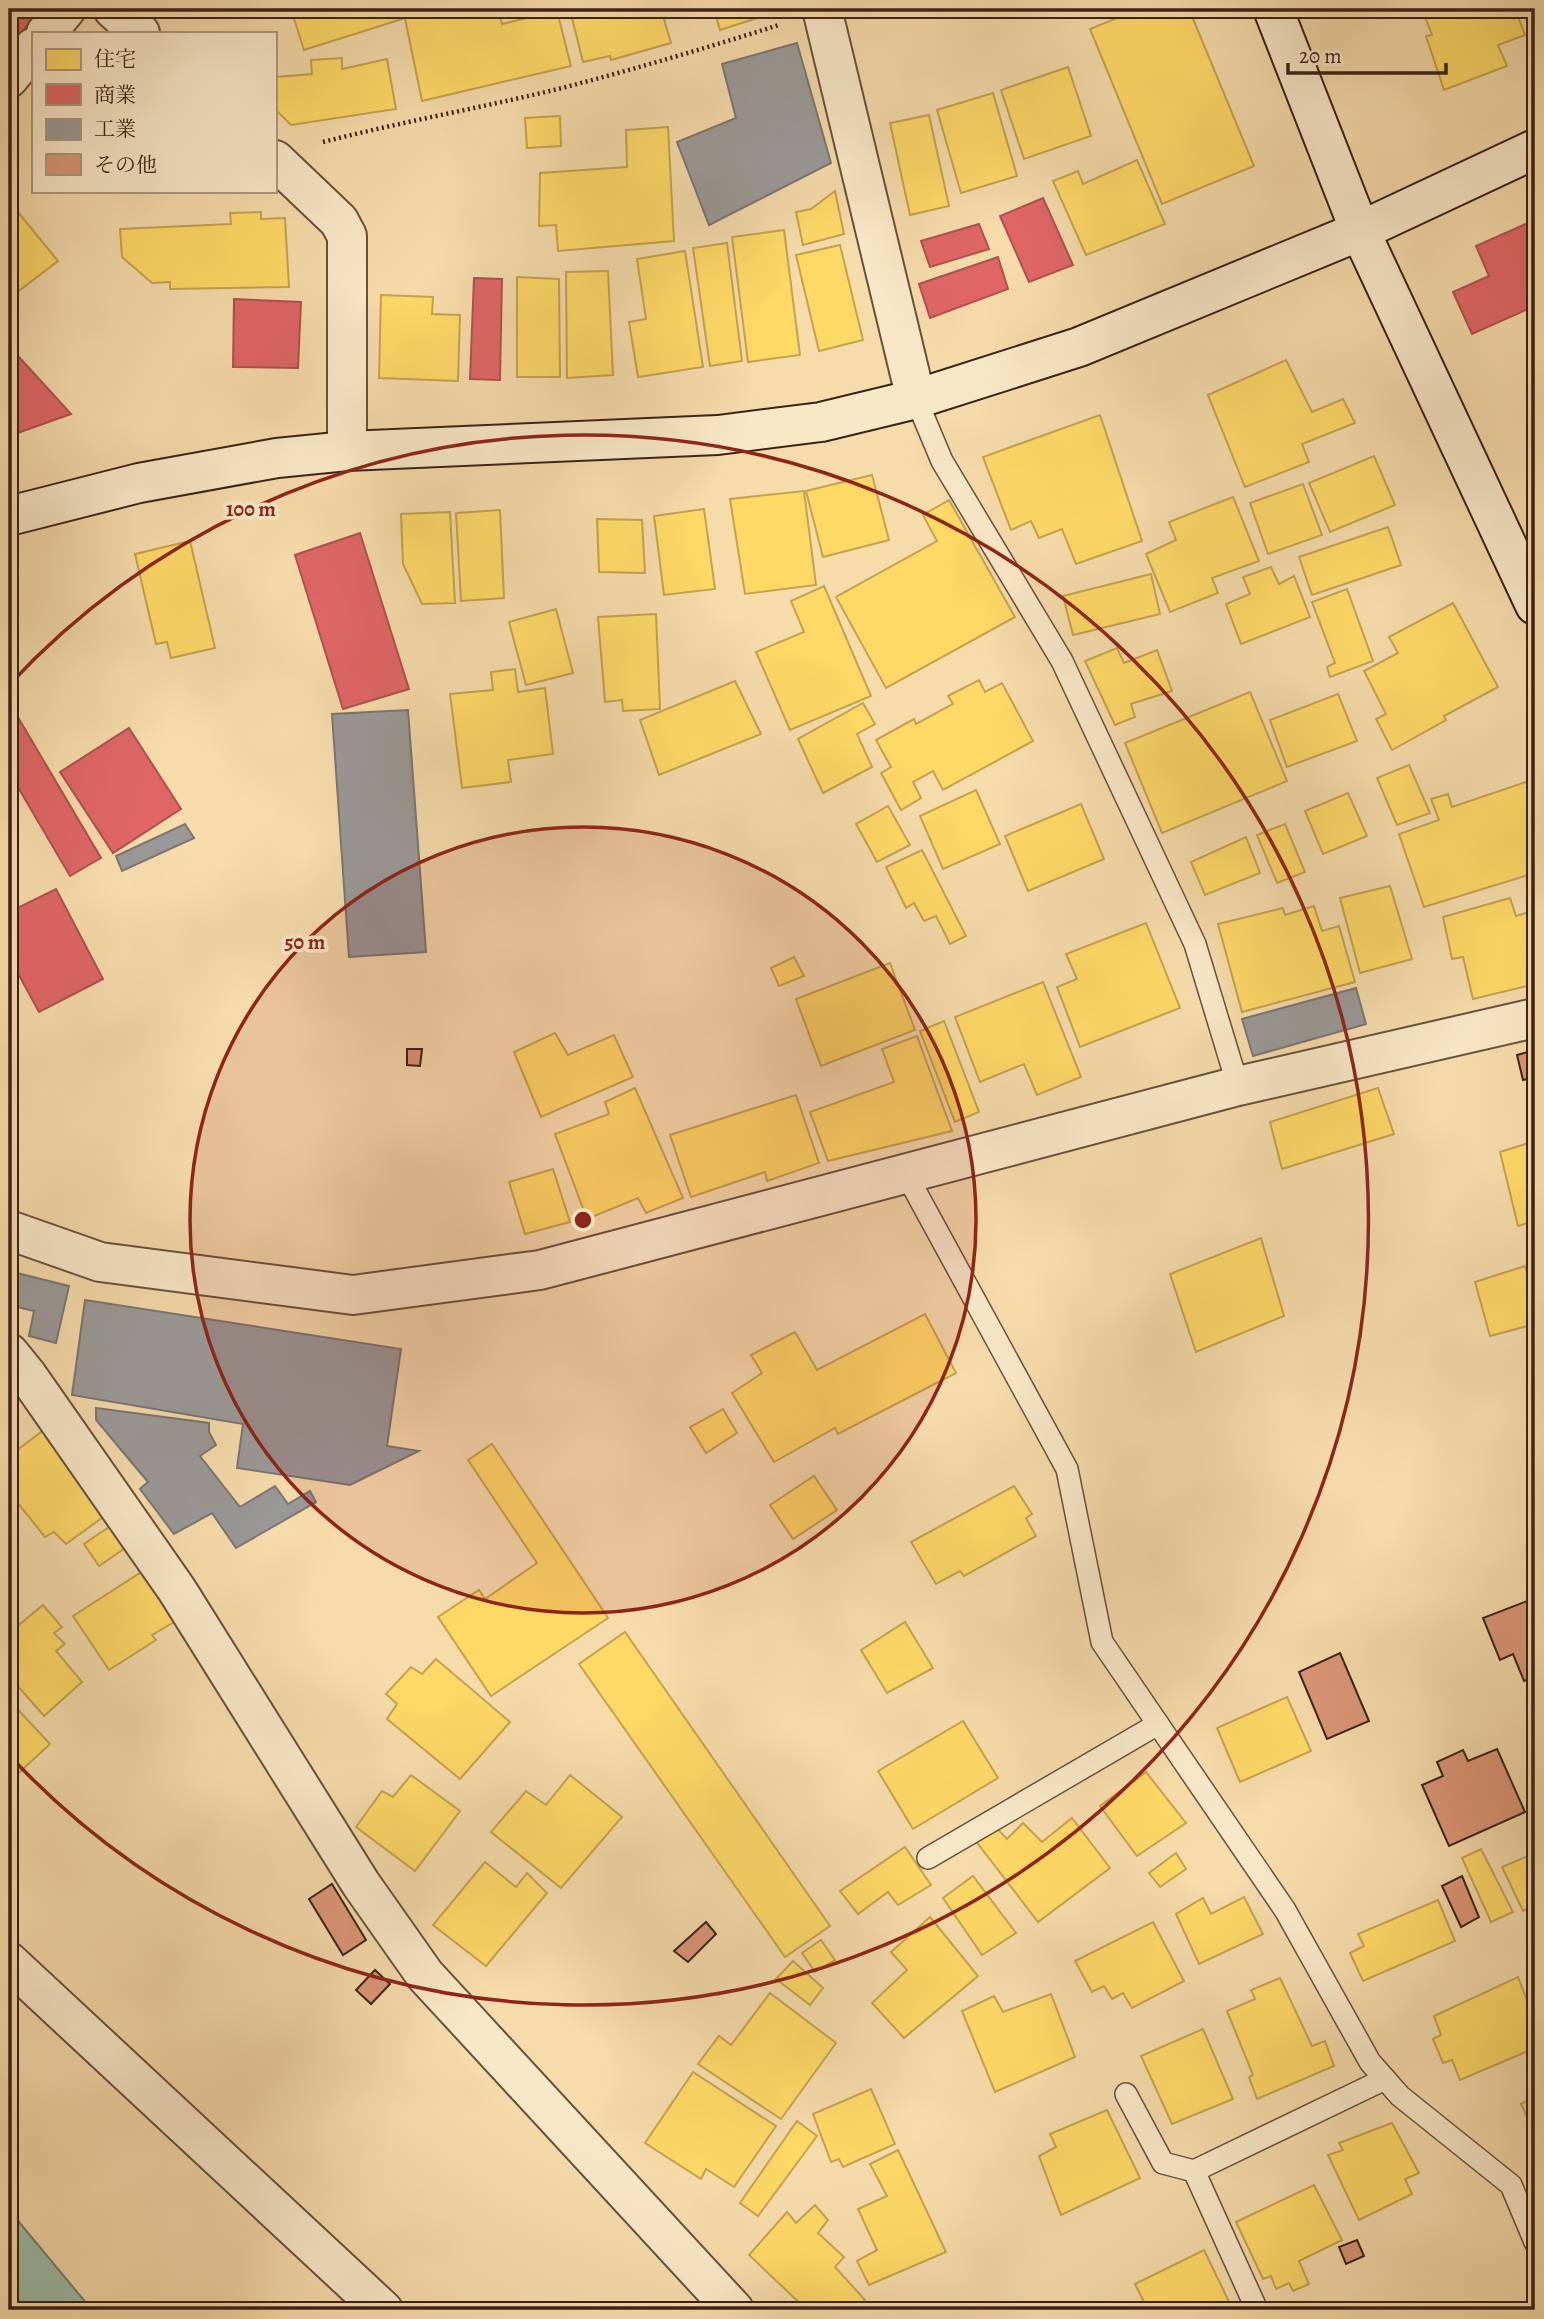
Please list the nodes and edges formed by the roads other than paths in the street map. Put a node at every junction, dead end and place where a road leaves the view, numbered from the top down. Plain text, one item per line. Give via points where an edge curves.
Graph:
1 (66, 9) edge
2 (113, 9) edge
3 (1273, 9) edge
4 (823, 10) edge
5 (47, 32) edge
6 (139, 32) edge
7 (32, 49) edge
8 (9, 78) edge
9 (1535, 149) edge
10 (276, 161) edge
11 (1360, 231) junction
12 (916, 399) junction
13 (347, 451) junction
14 (9, 516) edge
15 (1535, 605) edge
16 (1535, 1018) edge
17 (1238, 1086) junction
18 (906, 1174) junction
19 (9, 1230) edge
20 (9, 1353) edge
21 (1158, 1724) junction
22 (928, 1858) dead end
23 (9, 1962) edge
24 (1385, 2079) junction
25 (1126, 2094) dead end
26 (1194, 2171) junction
27 (1535, 2242) edge
28 (383, 2310) edge
29 (734, 2310) edge
30 (1257, 2310) edge

1 - 5 street
2 - 6 street
3 - 11 street
4 - 12 street
7 - 8 street
9 - 11 street
10 - 13 street via 339,221 347,236
11 - 12 street via 1079,348
11 - 15 street
12 - 13 street via 821,422 718,435
12 - 17 lane via 942,461 1068,673 1195,944
13 - 14 street via 214,468 49,503
16 - 17 street
17 - 18 street
18 - 19 street via 540,1270 353,1295 100,1262
18 - 21 lane via 1067,1468 1102,1642
20 - 29 street via 177,1590 361,1884 425,1975
21 - 22 lane
21 - 24 lane via 1284,1910 1370,2063
23 - 28 street
24 - 26 lane
24 - 27 lane via 1511,2185
25 - 26 lane via 1163,2162
26 - 30 lane

